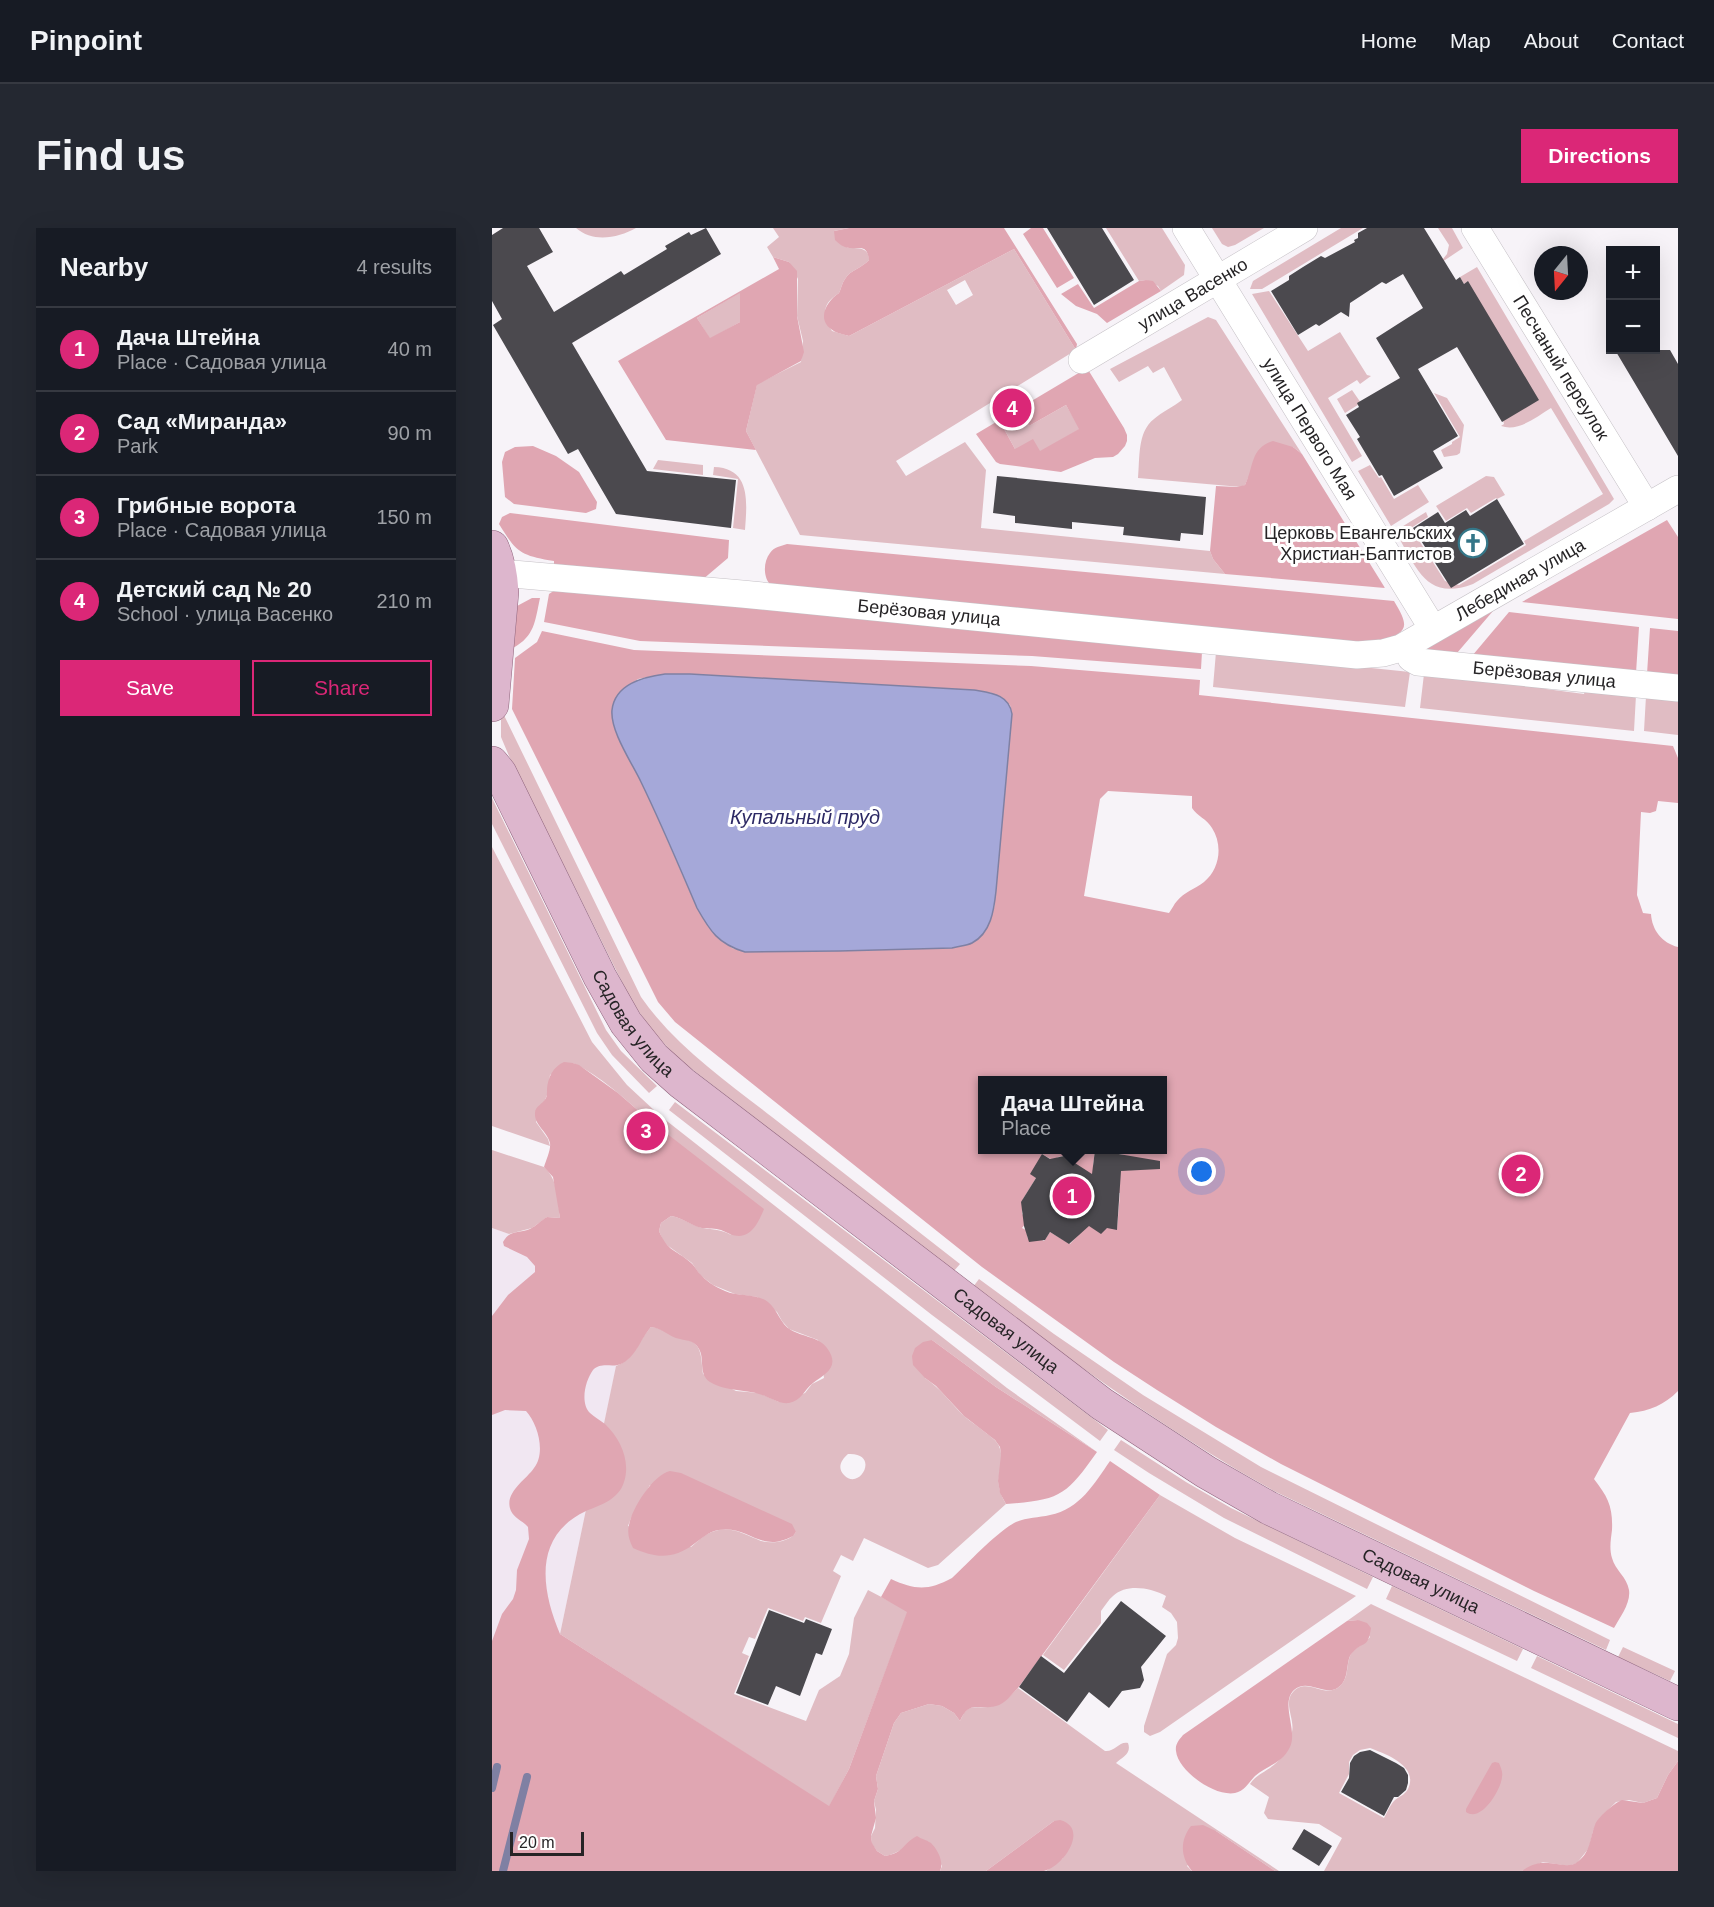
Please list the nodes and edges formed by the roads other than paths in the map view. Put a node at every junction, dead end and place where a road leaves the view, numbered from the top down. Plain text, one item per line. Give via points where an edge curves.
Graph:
1 (1186, 228) edge
2 (1304, 228) edge
3 (1475, 228) edge
4 (1218, 280) junction
5 (1082, 360) dead end
6 (1678, 489) edge
7 (1647, 507) junction
8 (496, 560) edge
9 (1433, 629) junction
10 (1357, 655) joint
11 (1411, 658) dead end
12 (1678, 688) edge
13 (492, 705) edge
14 (492, 737) edge
15 (496, 768) edge
16 (1678, 1704) edge

1 - 4 street, улица Первого Мая
2 - 4 street, улица Васенко
3 - 7 street, Песчаный переулок
4 - 5 street, улица Васенко
4 - 9 street, улица Первого Мая
6 - 7 street, Лебединая улица
7 - 9 street, Лебединая улица
8 - 10 street, Берёзовая улица via 742,594
8 - 13 main road via 501,612
9 - 10 street, Лебединая улица via 1401,648
11 - 12 street, Берёзовая улица via 1418,662
14 - 15 main road, Садовая улица
15 - 16 main road, Садовая улица via 626,1023 654,1058 701,1098 1102,1404 1206,1472 1269,1508

